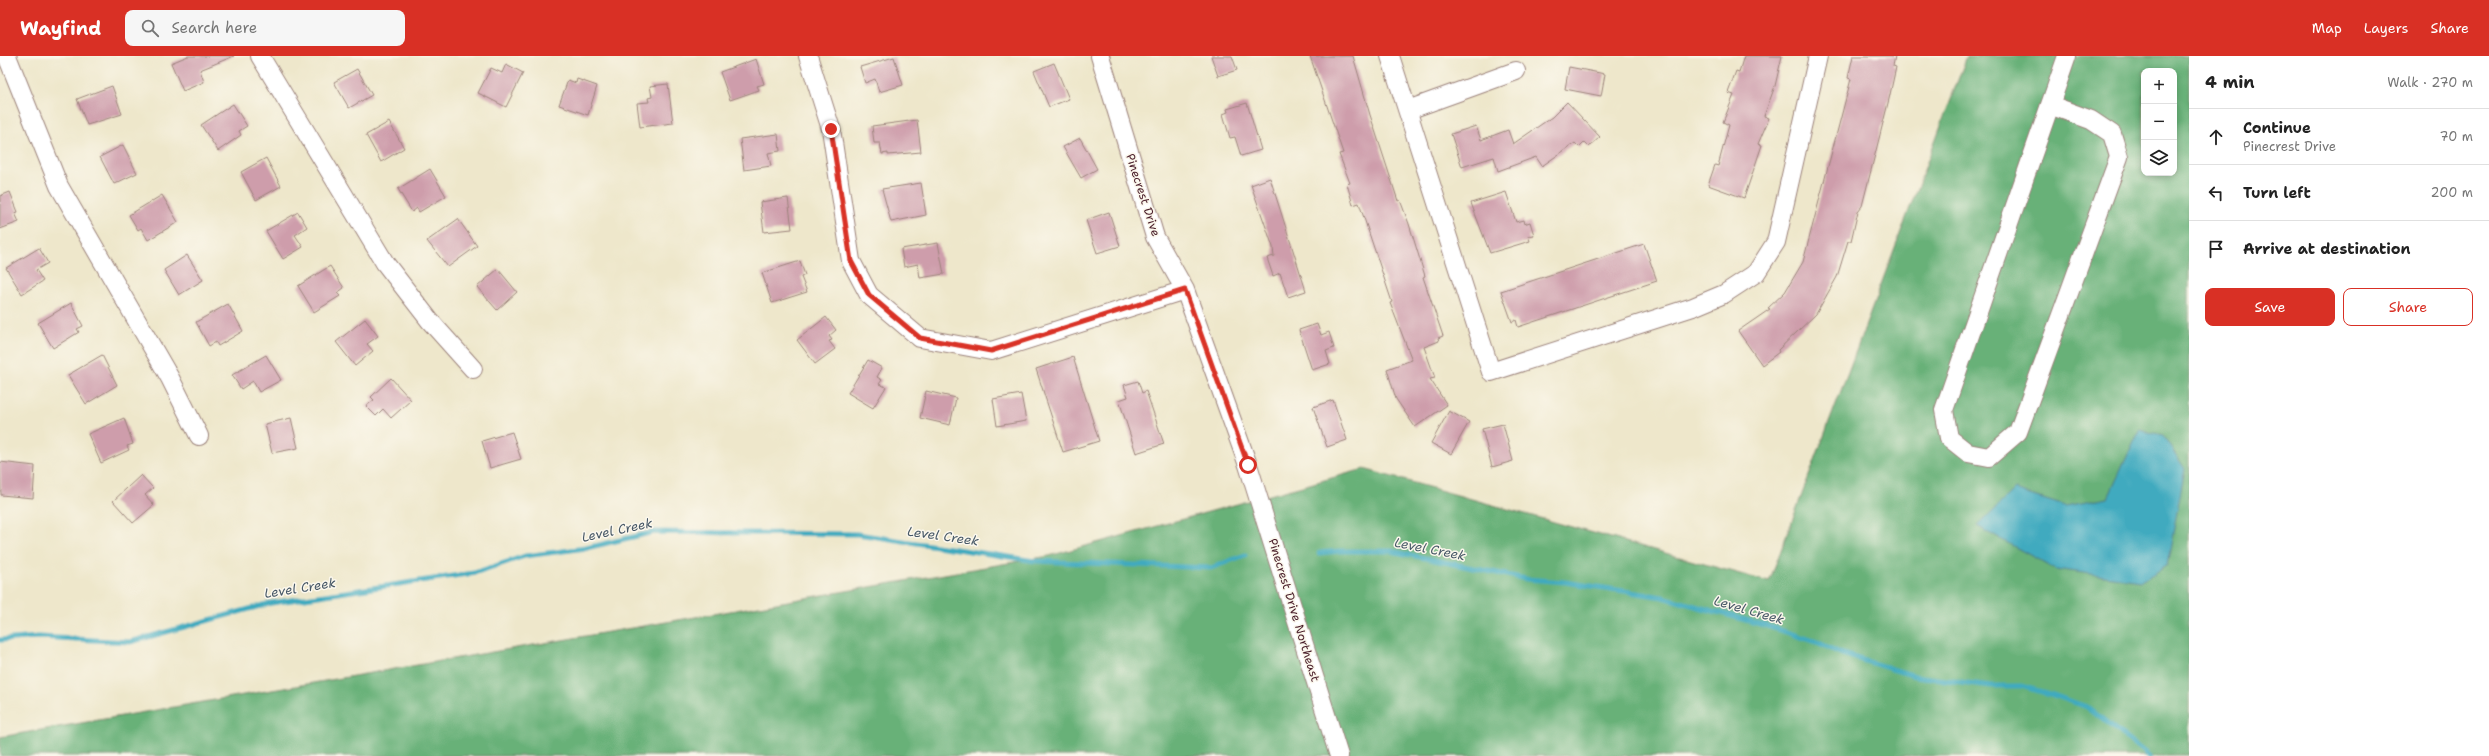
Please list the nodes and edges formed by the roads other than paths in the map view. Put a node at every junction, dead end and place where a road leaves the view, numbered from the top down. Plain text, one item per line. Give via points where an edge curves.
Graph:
1 (7, 56) edge
2 (260, 56) edge
3 (808, 56) edge
4 (1100, 56) edge
5 (1390, 56) edge
6 (1818, 56) edge
7 (2067, 56) edge
8 (1516, 71) dead end
9 (2050, 105) junction
10 (1408, 110) junction
11 (1185, 290) junction
12 (473, 370) dead end
13 (199, 436) dead end
14 (1248, 465) joint
15 (1339, 756) edge

1 - 13 street via 59,186 170,378
2 - 12 street via 385,263 430,321
3 - 11 street via 831,129 851,261 869,295 920,338 991,351
4 - 11 street, Pinecrest Drive via 1155,237
5 - 10 street
6 - 10 street via 1776,242 1756,273 1724,294 1693,307 1491,372
7 - 9 street
8 - 10 street
9 - 9 street via 1944,410 1949,438 1968,453 1989,457 2018,432 2119,157 2112,134 2091,120
11 - 14 street, Pinecrest Drive
14 - 15 street, Pinecrest Drive Northeast

